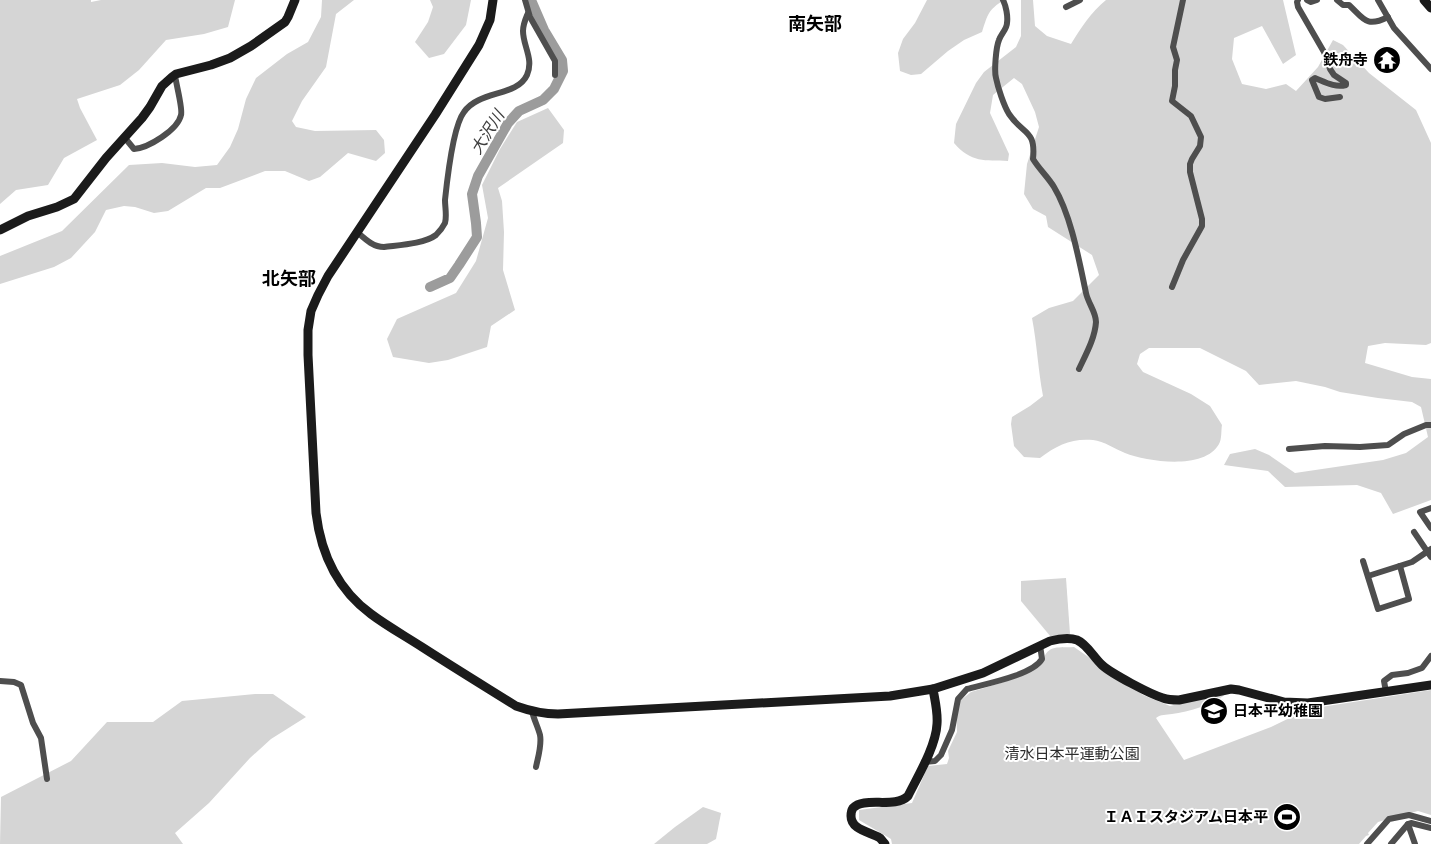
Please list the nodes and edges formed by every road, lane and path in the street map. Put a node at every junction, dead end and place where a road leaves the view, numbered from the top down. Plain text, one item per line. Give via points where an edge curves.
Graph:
1 (295, 0) edge
2 (492, 0) edge
3 (526, 0) edge
4 (1003, 0) edge
5 (1080, 0) edge
6 (1183, 0) edge
7 (1298, 0) edge
8 (1307, 0) edge
9 (1317, 0) edge
10 (1337, 0) edge
11 (1378, 0) edge
12 (1424, 0) edge
13 (1066, 7) dead end
14 (1431, 8) edge
15 (528, 13) junction
16 (1388, 17) junction
17 (1431, 69) edge
18 (175, 75) junction
19 (554, 76) dead end
20 (1340, 97) dead end
21 (125, 138) junction
22 (0, 230) edge
23 (357, 232) junction
24 (1172, 286) dead end
25 (1079, 368) dead end
26 (1431, 425) edge
27 (1289, 449) dead end
28 (1431, 508) edge
29 (1431, 528) edge
30 (1414, 532) dead end
31 (1430, 552) edge
32 (1363, 561) dead end
33 (1400, 566) junction
34 (1368, 576) junction
35 (1040, 645) junction
36 (1431, 656) edge
37 (0, 681) edge
38 (1431, 685) edge
39 (932, 689) junction
40 (1386, 692) junction
41 (532, 712) junction
42 (924, 762) junction
43 (536, 767) dead end
44 (47, 779) dead end
45 (1431, 821) edge
46 (1408, 824) junction
47 (1431, 828) edge
48 (885, 844) edge
49 (1367, 844) edge
50 (1391, 844) edge
51 (1415, 844) edge

1 - 18 street via 284,22 251,46 230,58
2 - 23 street via 490,20 479,45
3 - 15 street
4 - 25 street via 1008,22 998,41 994,69 1004,107 1017,125 1028,133 1034,148 1033,159 1060,199 1073,234 1086,295 1096,316 1095,331
5 - 13 street
6 - 24 street via 1173,48 1177,60 1172,101 1191,116 1200,137 1190,172 1202,226
7 - 20 street via 1298,7 1330,69 1346,85 1327,84 1315,78 1312,83 1319,97
8 - 9 street
10 - 16 street via 1349,5 1365,20 1378,22
11 - 16 street
12 - 14 street
15 - 19 street via 555,61
15 - 23 street via 523,32 530,64 524,81 510,90 481,98 464,111 457,126 442,228 429,238 384,247 374,245
16 - 17 street
18 - 21 street via 162,86
18 - 21 street via 181,116 175,126 159,140 141,148 134,149
21 - 22 street via 74,199
23 - 41 street via 318,295 308,330 315,505 324,552 347,592 370,613 516,706
26 - 27 street via 1404,434 1388,445
28 - 29 street via 1420,512
30 - 31 street
31 - 33 street
32 - 34 street
33 - 34 street
33 - 34 street via 1409,599 1401,602 1378,609
35 - 39 street via 983,673
35 - 40 street via 1059,639 1077,640 1113,673 1154,695 1172,700 1231,689 1284,702 1308,703
35 - 42 street via 1042,659 1035,667 962,693 941,755 935,761
36 - 40 street via 1422,668 1392,675 1384,681
37 - 44 street via 21,685 41,738
38 - 40 street
39 - 41 street via 890,696 567,714
39 - 42 street via 937,724 935,738
41 - 43 street via 540,735
42 - 48 street via 904,799 860,805 851,812 854,824
45 - 49 street via 1409,815 1389,819
46 - 47 street
46 - 50 street
46 - 51 street

